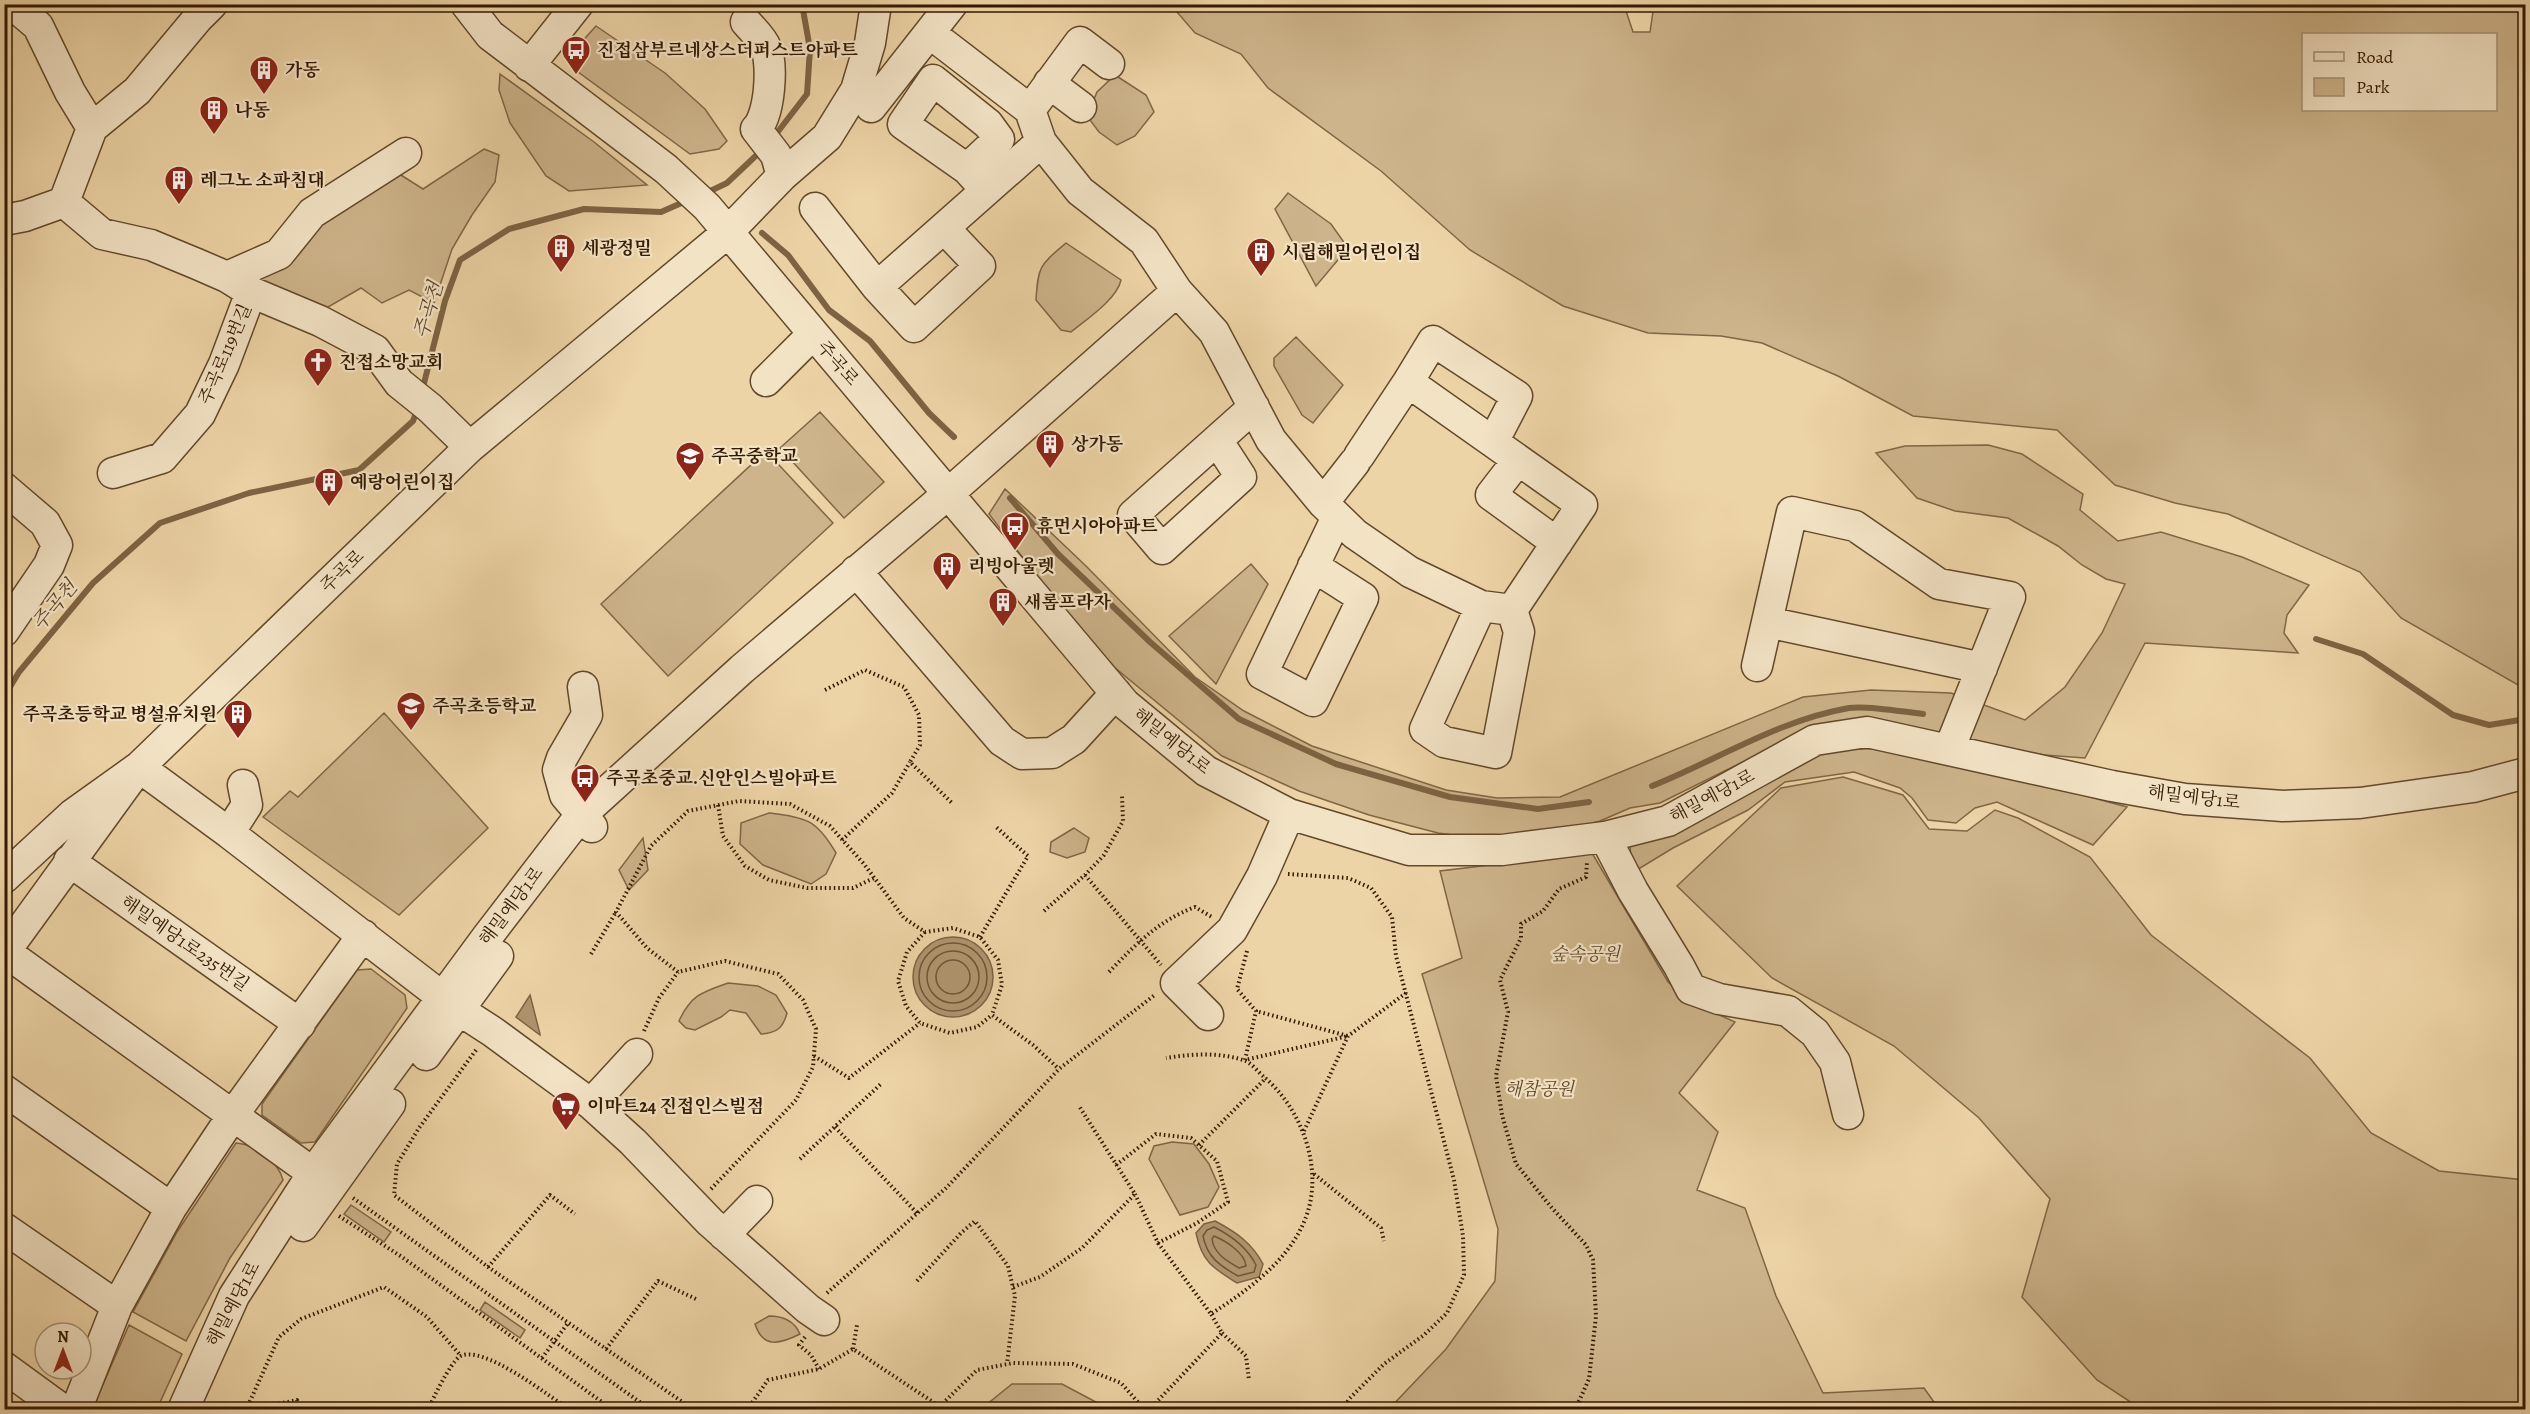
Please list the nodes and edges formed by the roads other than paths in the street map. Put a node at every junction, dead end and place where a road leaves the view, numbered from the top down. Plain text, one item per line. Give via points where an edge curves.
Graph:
1 (12, 4) edge
2 (212, 4) edge
3 (466, 4) edge
4 (578, 4) edge
5 (876, 4) edge
6 (952, 4) edge
7 (746, 22) dead end
8 (931, 34) junction
9 (1109, 64) dead end
10 (529, 66) junction
11 (1049, 83) junction
12 (871, 107) dead end
13 (1081, 107) dead end
14 (1030, 110) junction
15 (92, 128) junction
16 (1041, 142) junction
17 (406, 153) dead end
18 (779, 165) junction
19 (64, 202) junction
20 (815, 208) dead end
21 (4, 220) edge
22 (944, 228) junction
23 (727, 233) junction
24 (239, 285) junction
25 (877, 287) junction
26 (1177, 291) junction
27 (813, 334) junction
28 (766, 381) dead end
29 (1408, 382) junction
30 (1254, 407) junction
31 (1217, 440) dead end
32 (1493, 442) junction
33 (470, 447) junction
34 (1518, 460) junction
35 (113, 473) dead end
36 (4, 488) edge
37 (949, 493) junction
38 (1330, 510) junction
39 (1557, 543) junction
40 (1313, 566) dead end
41 (861, 577) junction
42 (1480, 606) junction
43 (1512, 610) junction
44 (1767, 622) junction
45 (4, 631) edge
46 (1757, 666) dead end
47 (1982, 668) junction
48 (583, 687) dead end
49 (1116, 693) junction
50 (1949, 750) junction
51 (140, 767) junction
52 (2526, 773) edge
53 (243, 785) dead end
54 (1289, 814) junction
55 (586, 821) junction
56 (229, 833) junction
57 (1597, 839) junction
58 (69, 861) junction
59 (4, 878) edge
60 (363, 935) junction
61 (5, 952) edge
62 (451, 1004) junction
63 (1208, 1015) dead end
64 (300, 1024) junction
65 (640, 1045) road end
66 (4, 1090) edge
67 (591, 1104) junction
68 (1848, 1114) dead end
69 (233, 1115) junction
70 (313, 1173) junction
71 (757, 1202) dead end
72 (171, 1208) junction
73 (4, 1228) edge
74 (724, 1235) junction
75 (117, 1306) junction
76 (815, 1319) road end
77 (4, 1367) edge
78 (63, 1410) edge
79 (76, 1410) edge
80 (183, 1410) edge
81 (204, 1410) edge

1 - 15 street via 38,26
2 - 15 street via 137,91
3 - 10 street via 490,35
4 - 10 street
5 - 18 street, 주곡로 via 856,90 827,137
6 - 8 street
7 - 18 street via 766,47 770,94 756,129
8 - 12 street
8 - 14 street
9 - 11 street via 1080,42
10 - 23 street via 666,169 707,207
11 - 13 street
11 - 14 street
14 - 16 street
15 - 19 street
16 - 22 street via 977,179
16 - 26 street via 1080,191 1144,241
17 - 24 street, 주곡로119번길 via 312,213 279,254
18 - 23 street, 주곡로
19 - 21 street
19 - 24 street, 주곡로119번길 via 102,234 151,245
20 - 25 street
22 - 25 street
22 - 25 street via 980,266 914,327
23 - 27 street, 주곡로
23 - 33 street, 주곡로
24 - 33 street, 주곡로119번길 via 375,350 399,382
24 - 35 street, 주곡로119번길 via 224,364 201,414 162,458
26 - 30 street via 1214,332
26 - 37 street
27 - 28 street
27 - 37 street, 주곡로
29 - 32 street
29 - 32 street via 1433,340 1517,396
29 - 38 street via 1357,459
30 - 31 street
30 - 38 street via 1271,440
32 - 34 street
33 - 51 street, 주곡로
34 - 39 street via 1582,506
34 - 39 street via 1491,495
36 - 45 street via 45,523 57,545 49,565
37 - 41 street, 해밀예당1로 via 946,516
37 - 49 street, 해밀예당1로
38 - 40 street
38 - 42 street via 1355,534 1410,572
39 - 43 street
41 - 49 street via 1002,741 1022,754 1052,753 1074,739
41 - 55 street, 해밀예당1로
42 - 43 street
42 - 43 street via 1425,729 1444,742 1496,753 1519,632
44 - 46 street
44 - 47 street
44 - 47 street via 1792,512 1855,526 1940,584 2010,597
47 - 50 street
48 - 55 street via 587,714 558,770 565,795
49 - 54 street, 해밀예당1로 via 1206,771
50 - 52 street, 해밀예당1로 via 2185,799 2283,806 2360,803 2473,787
50 - 57 street, 해밀예당1로 via 1867,732 1815,740 1668,820
51 - 56 street
51 - 58 street, 주곡로
51 - 59 street via 72,814
53 - 56 street via 246,805
54 - 57 street, 해밀예당1로 via 1409,850 1502,850
54 - 63 street via 1262,876 1232,930 1166,989
55 - 62 street, 해밀예당1로
56 - 60 street
57 - 68 street via 1691,989 1719,999 1788,1011 1815,1032 1835,1062
58 - 61 street, 주곡로
58 - 64 street, 해밀예당1로235번길
60 - 62 street
60 - 64 street
61 - 69 street
62 - 67 street
62 - 70 street, 해밀예당1로
62 - 81 street, 해밀예당1로 via 253,1301
64 - 69 street
65 - 67 street
66 - 72 street
67 - 74 street via 633,1143 694,1217
69 - 70 street
69 - 72 street
70 - 80 street, 해밀예당1로 via 234,1296
71 - 74 street
72 - 75 street
73 - 75 street
74 - 76 street
75 - 79 street
77 - 78 street

